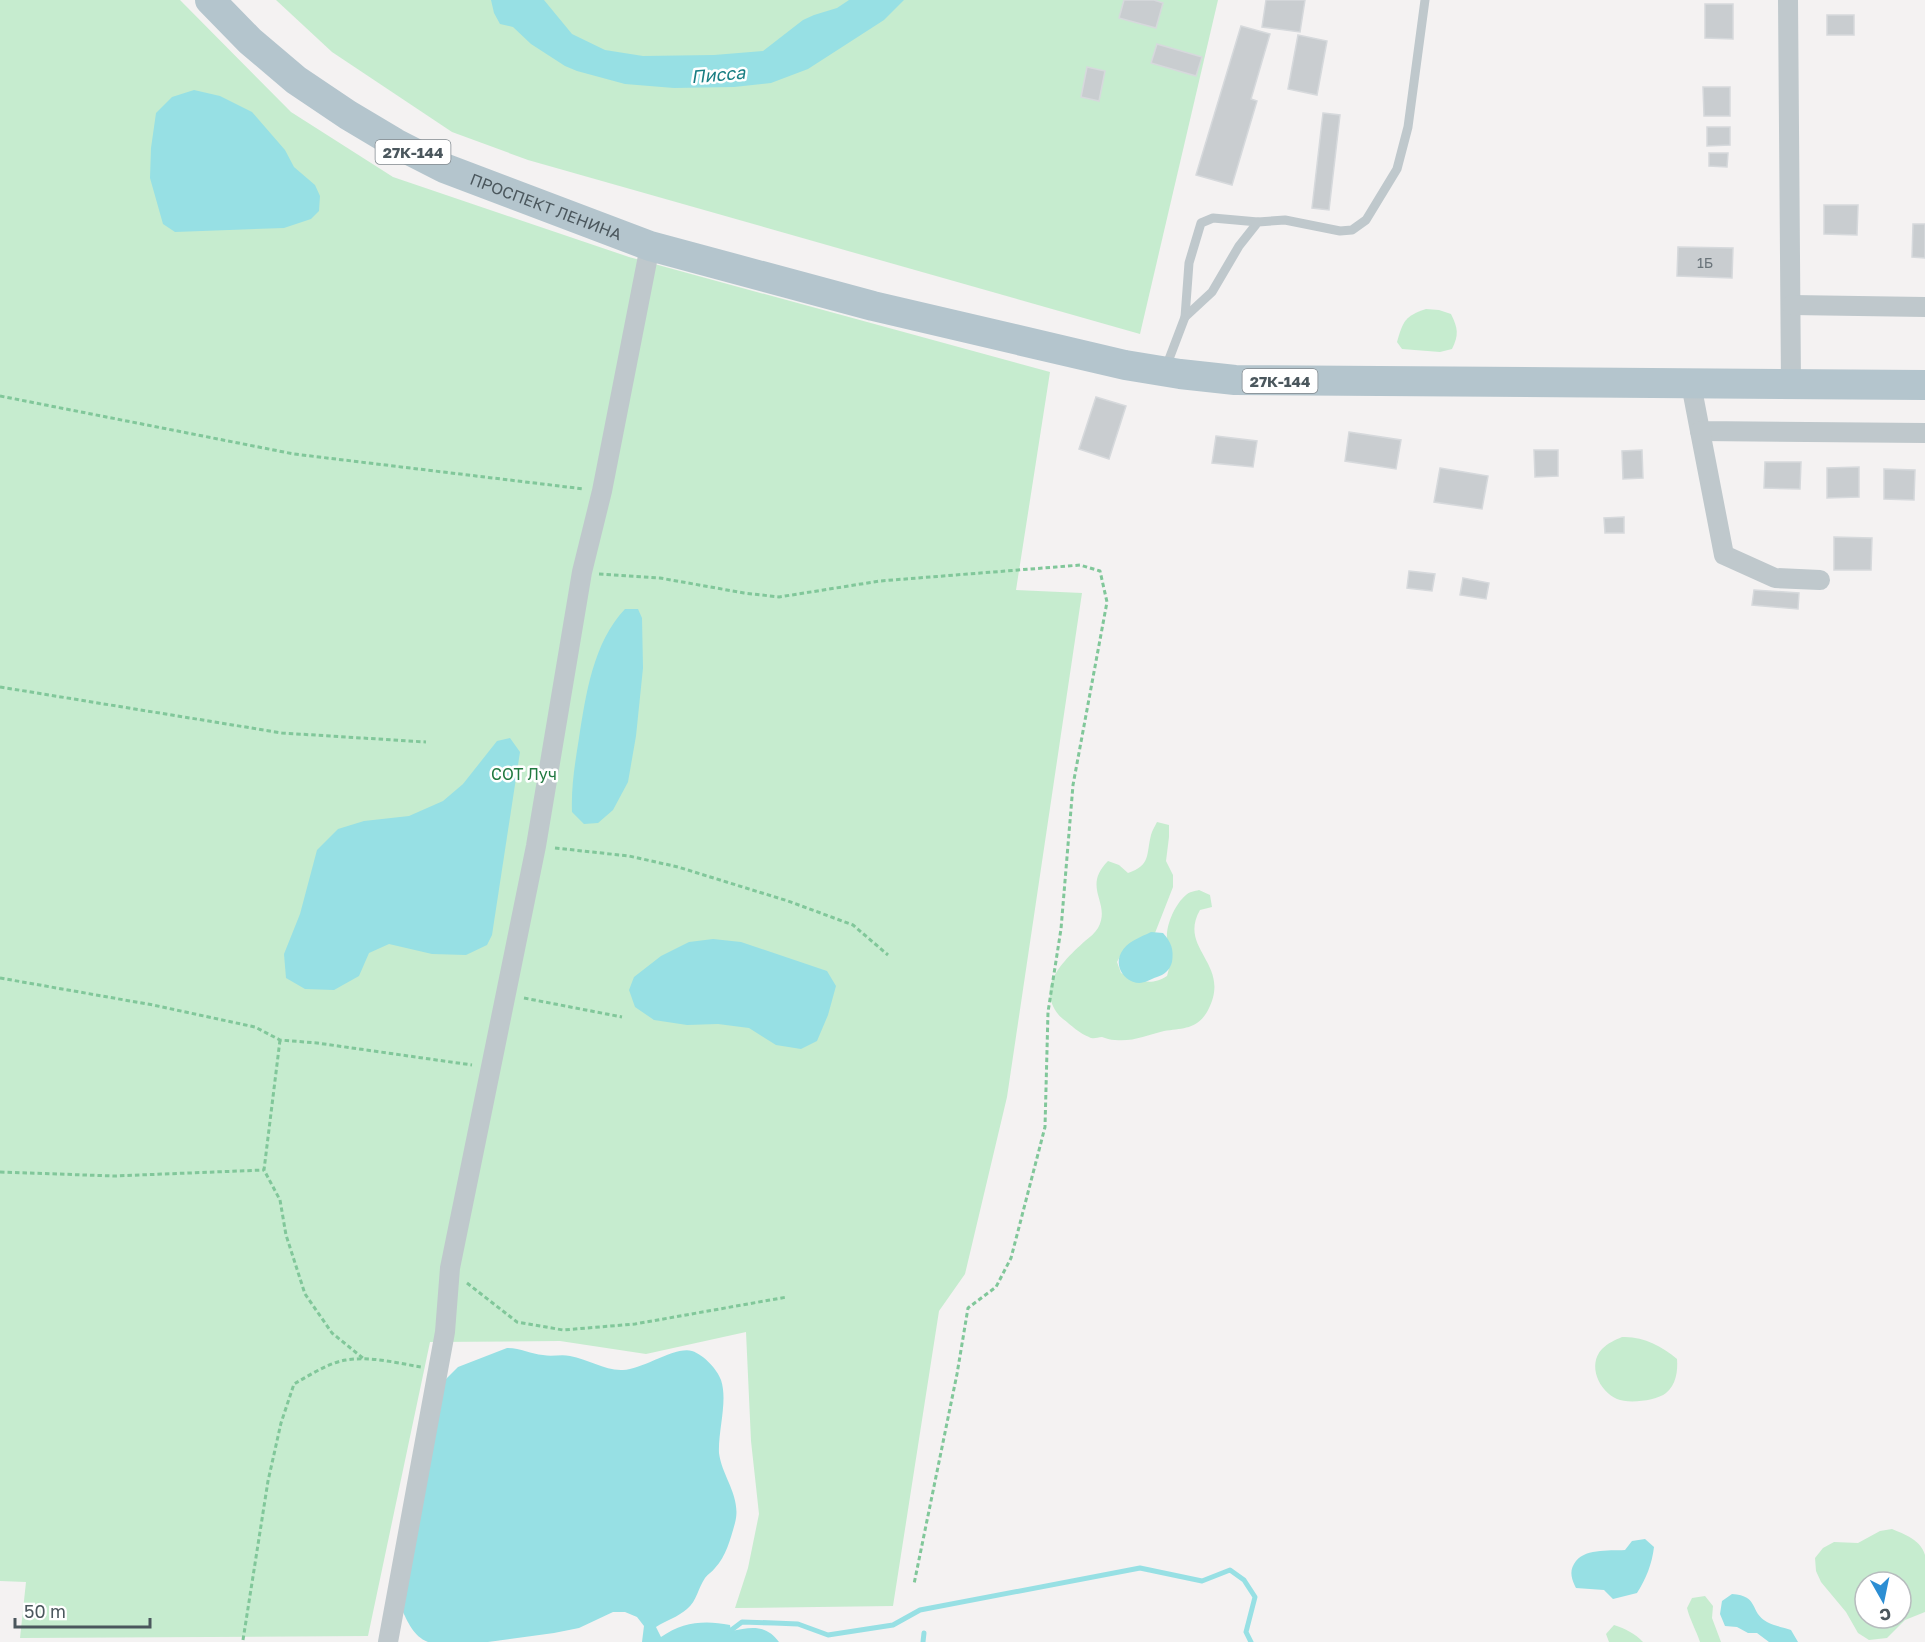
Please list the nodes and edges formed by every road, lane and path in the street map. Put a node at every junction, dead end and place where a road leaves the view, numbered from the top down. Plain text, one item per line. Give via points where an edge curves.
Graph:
1 (210, 0) edge
2 (1425, 0) edge
3 (1788, 0) edge
4 (1258, 222) junction
5 (650, 246) junction
6 (1792, 305) junction
7 (1925, 307) edge
8 (1185, 317) junction
9 (1164, 372) junction
10 (1691, 384) junction
11 (1791, 385) junction
12 (1925, 385) edge
13 (0, 396) edge
14 (1700, 431) junction
15 (1925, 433) edge
16 (602, 491) junction
17 (582, 572) junction
18 (1820, 580) dead end
19 (0, 687) edge
20 (426, 742) dead end
21 (536, 846) junction
22 (888, 955) dead end
23 (0, 978) edge
24 (505, 994) junction
25 (622, 1017) dead end
26 (280, 1040) junction
27 (490, 1068) junction
28 (264, 1170) junction
29 (0, 1172) edge
30 (450, 1268) junction
31 (787, 1297) dead end
32 (366, 1360) junction
33 (438, 1371) junction
34 (914, 1584) dead end
35 (243, 1640) dead end
36 (388, 1642) edge

1 - 5 main road, ПРОСПЕКТ ЛЕНИНА / 27К-144 via 296,80 395,142 444,168
2 - 4 lane via 1408,127 1396,169 1366,220 1352,230 1340,231 1285,220
3 - 6 street
4 - 8 lane via 1212,292
4 - 8 lane via 1213,218 1201,223 1189,263
5 - 9 main road, 27К-144 via 873,306
5 - 16 street
6 - 7 street
6 - 11 street
8 - 9 lane
9 - 10 main road, 27К-144 via 1235,380
10 - 11 main road, 27К-144
10 - 14 street
11 - 12 main road, 27К-144
13 - 16 path via 294,454
14 - 15 street
14 - 18 street via 1724,555 1775,578
16 - 17 street
17 - 21 street
17 - 34 path via 660,578 779,597 880,581 1045,567 1080,565 1100,572 1107,602 1073,785 1061,929 1048,1012 1045,1127 1011,1258 996,1287 968,1308
19 - 20 path via 282,733
21 - 22 path via 629,856 788,901 853,925
21 - 24 street
23 - 26 path via 243,1024
24 - 25 path
24 - 27 street
26 - 27 path
26 - 28 path
27 - 30 street
28 - 29 path via 114,1176
28 - 32 path via 280,1200 304,1294 332,1333
30 - 31 path via 517,1322 563,1330 635,1324
30 - 33 street
32 - 33 path
32 - 35 path via 345,1360 294,1384 268,1481
33 - 36 street

